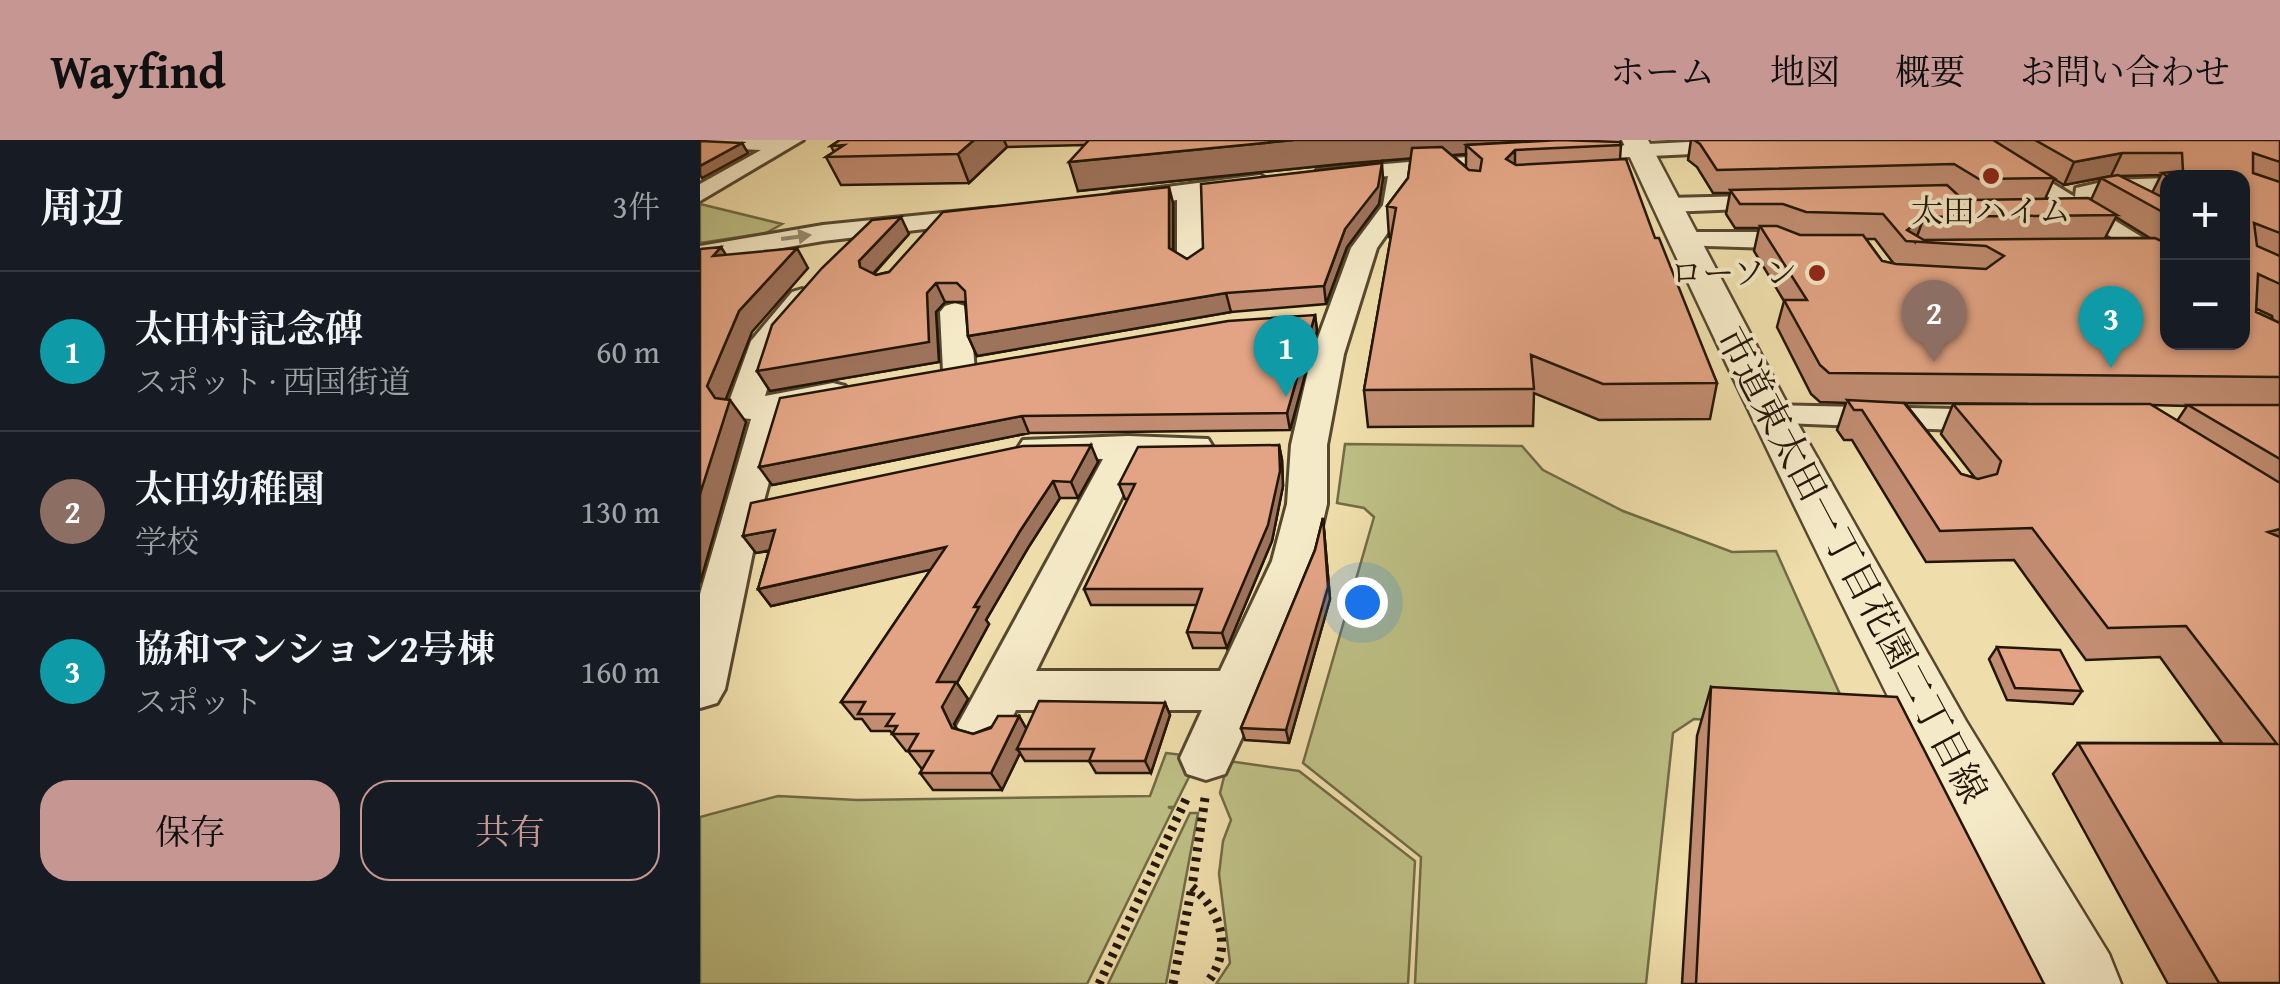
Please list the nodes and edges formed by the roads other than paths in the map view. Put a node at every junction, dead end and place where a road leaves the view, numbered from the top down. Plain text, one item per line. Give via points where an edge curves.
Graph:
1 (1854, 140) edge
2 (1968, 140) edge
3 (700, 141) edge
4 (789, 142) edge
5 (1638, 146) edge
6 (700, 157) edge
7 (763, 157) junction
8 (1400, 167) junction
9 (1776, 172) edge
10 (2160, 185) edge
11 (2111, 187) junction
12 (1189, 190) junction
13 (700, 194) edge
14 (2058, 197) junction
15 (1090, 204) edge
16 (2082, 212) junction
17 (2152, 212) edge
18 (2034, 213) edge
19 (1012, 214) edge
20 (942, 220) junction
21 (1676, 223) junction
22 (872, 227) junction
23 (919, 245) edge
24 (1829, 249) edge
25 (2098, 253) edge
26 (700, 254) edge
27 (2158, 259) edge
28 (1190, 266) edge
29 (955, 312) dead end
30 (994, 365) edge
31 (959, 371) junction
32 (922, 378) edge
33 (866, 388) edge
34 (773, 404) junction
35 (1770, 415) junction
36 (1906, 419) junction
37 (2043, 422) edge
38 (1273, 446) junction
39 (1128, 447) junction
40 (1930, 449) edge
41 (1010, 452) edge
42 (700, 689) edge
43 (1238, 690) junction
44 (1204, 762) road end
45 (2079, 984) edge

1 - 5 street
2 - 14 street
3 - 4 street
4 - 7 street
5 - 8 street
5 - 21 street, 市道東太田一丁目花園二丁目線
6 - 7 street
7 - 13 street
8 - 12 street
8 - 38 street via 1395,205 1324,318 1328,354
9 - 21 street via 1806,202
10 - 11 street
11 - 14 street
11 - 17 street
12 - 15 street
12 - 28 street
14 - 16 street
16 - 18 street
16 - 27 street
19 - 20 street
20 - 22 street
20 - 23 street
21 - 24 street via 1777,240 1794,250
21 - 35 street, 市道東太田一丁目花園二丁目線
26 -> 22 street
22 - 34 street via 766,341 742,410
25 - 27 street
29 - 31 street
30 - 31 street
31 - 32 street
33 - 34 street
34 - 42 street via 761,504
35 - 36 street
35 - 45 street, 市道東太田一丁目花園二丁目線
36 - 37 street
36 - 40 street
38 - 39 street
38 - 43 street via 1307,504 1293,560
39 - 41 street
39 - 43 street via 992,709
43 - 44 street

